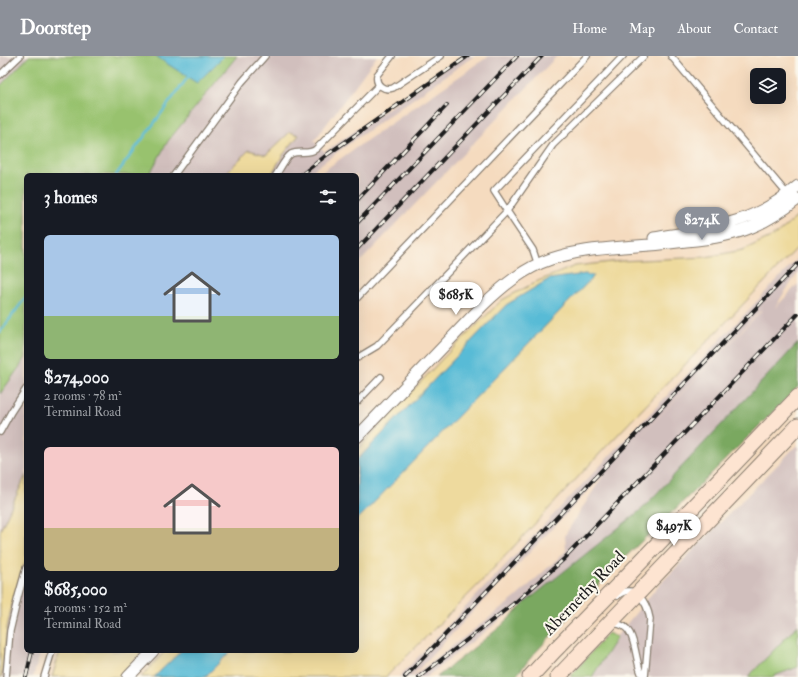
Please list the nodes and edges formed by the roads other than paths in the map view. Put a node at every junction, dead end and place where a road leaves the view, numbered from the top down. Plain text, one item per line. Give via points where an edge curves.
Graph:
1 (20, 56) edge
2 (265, 56) edge
3 (392, 56) edge
4 (441, 56) edge
5 (587, 56) edge
6 (624, 56) edge
7 (644, 56) edge
8 (671, 56) edge
9 (0, 76) edge
10 (379, 85) junction
11 (175, 173) edge
12 (277, 173) edge
13 (798, 186) edge
14 (793, 197) edge
15 (507, 211) junction
16 (538, 265) junction
17 (359, 296) edge
18 (359, 357) edge
19 (381, 377) dead end
20 (24, 392) edge
21 (798, 397) edge
22 (359, 400) edge
23 (798, 426) edge
24 (360, 431) edge
25 (0, 432) edge
26 (24, 575) edge
27 (637, 594) junction
28 (611, 602) dead end
29 (603, 629) junction
30 (583, 630) dead end
31 (555, 650) junction
32 (51, 653) edge
33 (151, 653) edge
34 (6, 677) edge
35 (44, 677) edge
36 (128, 677) edge
37 (530, 677) edge
38 (558, 677) edge
39 (644, 677) edge

1 - 9 lane
2 - 11 lane via 237,89
3 - 10 lane via 377,75
4 - 10 lane via 393,88 386,89
5 - 17 lane
6 - 15 lane via 494,191
7 - 15 lane via 553,145
8 - 14 lane
10 - 12 lane via 316,149 290,155
13 - 14 street
14 - 16 street via 786,208 762,222 722,236 588,250
15 - 16 lane via 533,250
15 - 18 lane via 377,346
16 - 24 street via 518,276 483,304
19 - 22 lane
20 - 25 lane
21 - 31 main road, Abernethy Road
23 - 27 main road
26 - 34 lane via 10,631
27 - 28 lane via 621,592
27 - 29 main road
27 - 39 lane via 647,607 650,618
29 - 38 main road
29 - 39 lane via 614,624 628,630 633,639 638,667
30 - 31 lane
31 - 37 main road, Abernethy Road
32 - 35 lane
33 - 36 street

